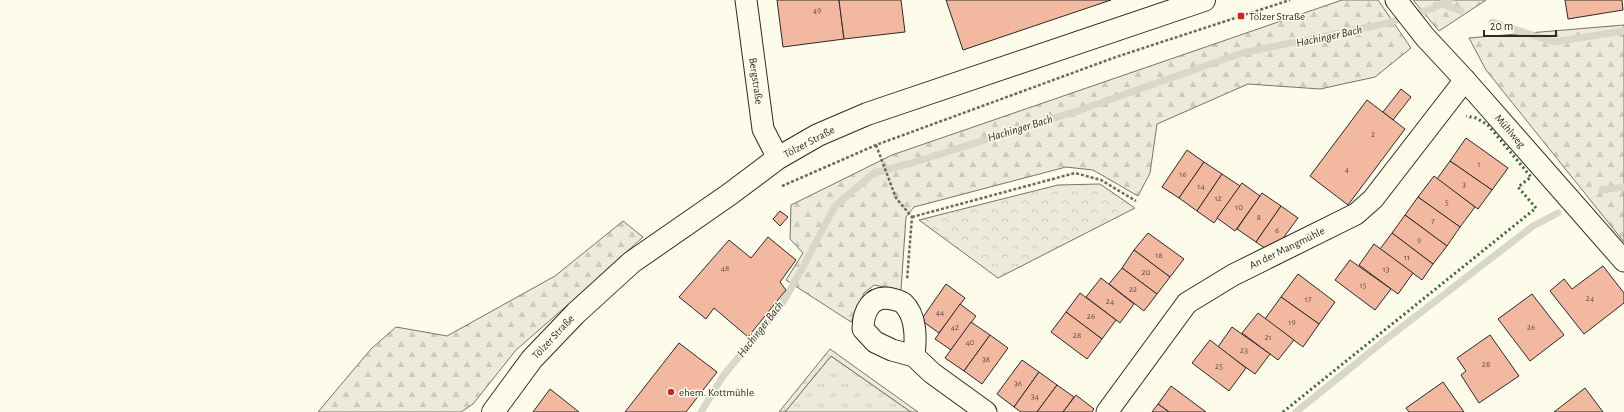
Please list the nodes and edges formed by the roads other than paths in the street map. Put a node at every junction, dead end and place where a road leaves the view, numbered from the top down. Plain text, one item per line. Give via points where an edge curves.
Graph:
1 (746, 0) edge
2 (1204, 0) edge
3 (1396, 1) edge
4 (1465, 80) junction
5 (778, 158) junction
6 (1624, 262) edge
7 (914, 356) junction
8 (493, 412) edge
9 (986, 412) edge
10 (1107, 412) edge

1 - 5 street, Bergstraße via 763,129
2 - 5 main road, Tölzer Straße via 867,114 818,135
3 - 4 street, Mühlweg
4 - 6 street, Mühlweg
4 - 10 street, An der Mangmühle via 1373,199 1356,214 1233,275 1187,303
5 - 8 main road, Tölzer Straße via 632,262 576,313 532,359
7 - 7 street via 916,340 910,311 902,302 887,298 877,300 866,310 863,330 875,342
7 - 9 street via 932,373

